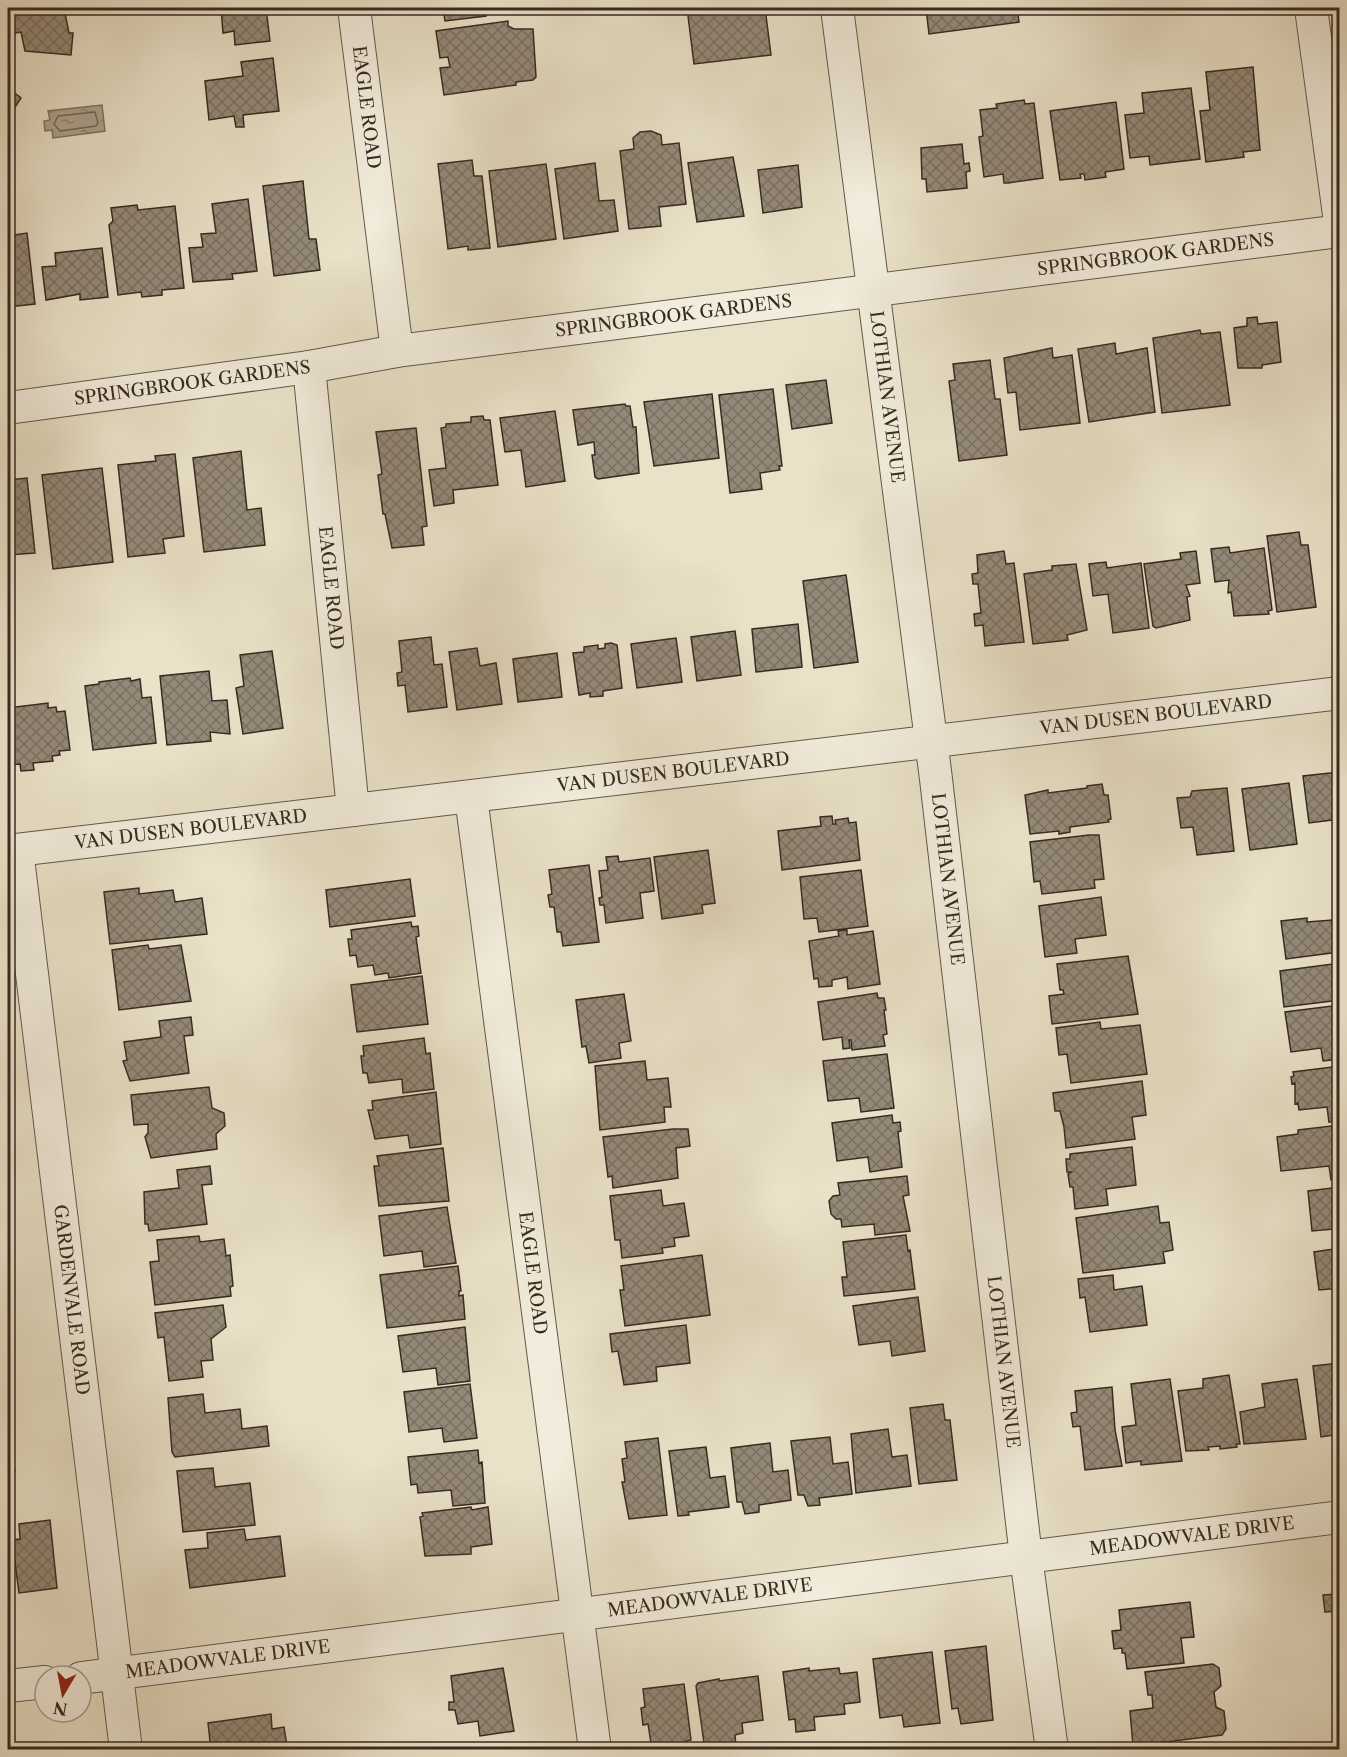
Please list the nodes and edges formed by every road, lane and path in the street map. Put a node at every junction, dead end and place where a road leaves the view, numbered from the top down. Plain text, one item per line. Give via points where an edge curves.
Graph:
1 (354, 8) edge
2 (837, 8) edge
3 (1311, 8) edge
4 (1340, 222) edge
5 (1340, 231) edge
6 (873, 290) junction
7 (397, 351) junction
8 (309, 367) junction
9 (8, 408) edge
10 (1340, 693) edge
11 (932, 741) junction
12 (471, 797) junction
13 (353, 810) junction
14 (12, 851) edge
15 (1340, 1517) edge
16 (1026, 1557) junction
17 (577, 1616) junction
18 (116, 1674) junction
19 (93, 1677) edge
20 (33, 1683) edge
21 (8, 1686) edge
22 (126, 1749) edge
23 (595, 1749) edge
24 (1052, 1749) edge

1 - 7 street, EAGLE ROAD
2 - 6 street, LOTHIAN AVENUE
3 - 4 street
5 - 6 street, SPRINGBROOK GARDENS
6 - 7 street, SPRINGBROOK GARDENS
6 - 11 street, LOTHIAN AVENUE
7 - 8 street, SPRINGBROOK GARDENS
8 - 9 street, SPRINGBROOK GARDENS
8 - 13 street, EAGLE ROAD
10 - 11 street, VAN DUSEN BOULEVARD
11 - 12 street, VAN DUSEN BOULEVARD
11 - 16 street, LOTHIAN AVENUE
12 - 13 street, VAN DUSEN BOULEVARD
12 - 17 street, EAGLE ROAD
13 - 14 street, VAN DUSEN BOULEVARD
14 - 18 street, GARDENVALE ROAD
15 - 16 street, MEADOWVALE DRIVE
16 - 17 street, MEADOWVALE DRIVE
16 - 24 street, LOTHIAN AVENUE
17 - 18 street, MEADOWVALE DRIVE
17 - 23 street, EAGLE ROAD
18 - 19 street, MEADOWVALE DRIVE
18 - 22 street, GARDENVALE ROAD
20 - 21 street

